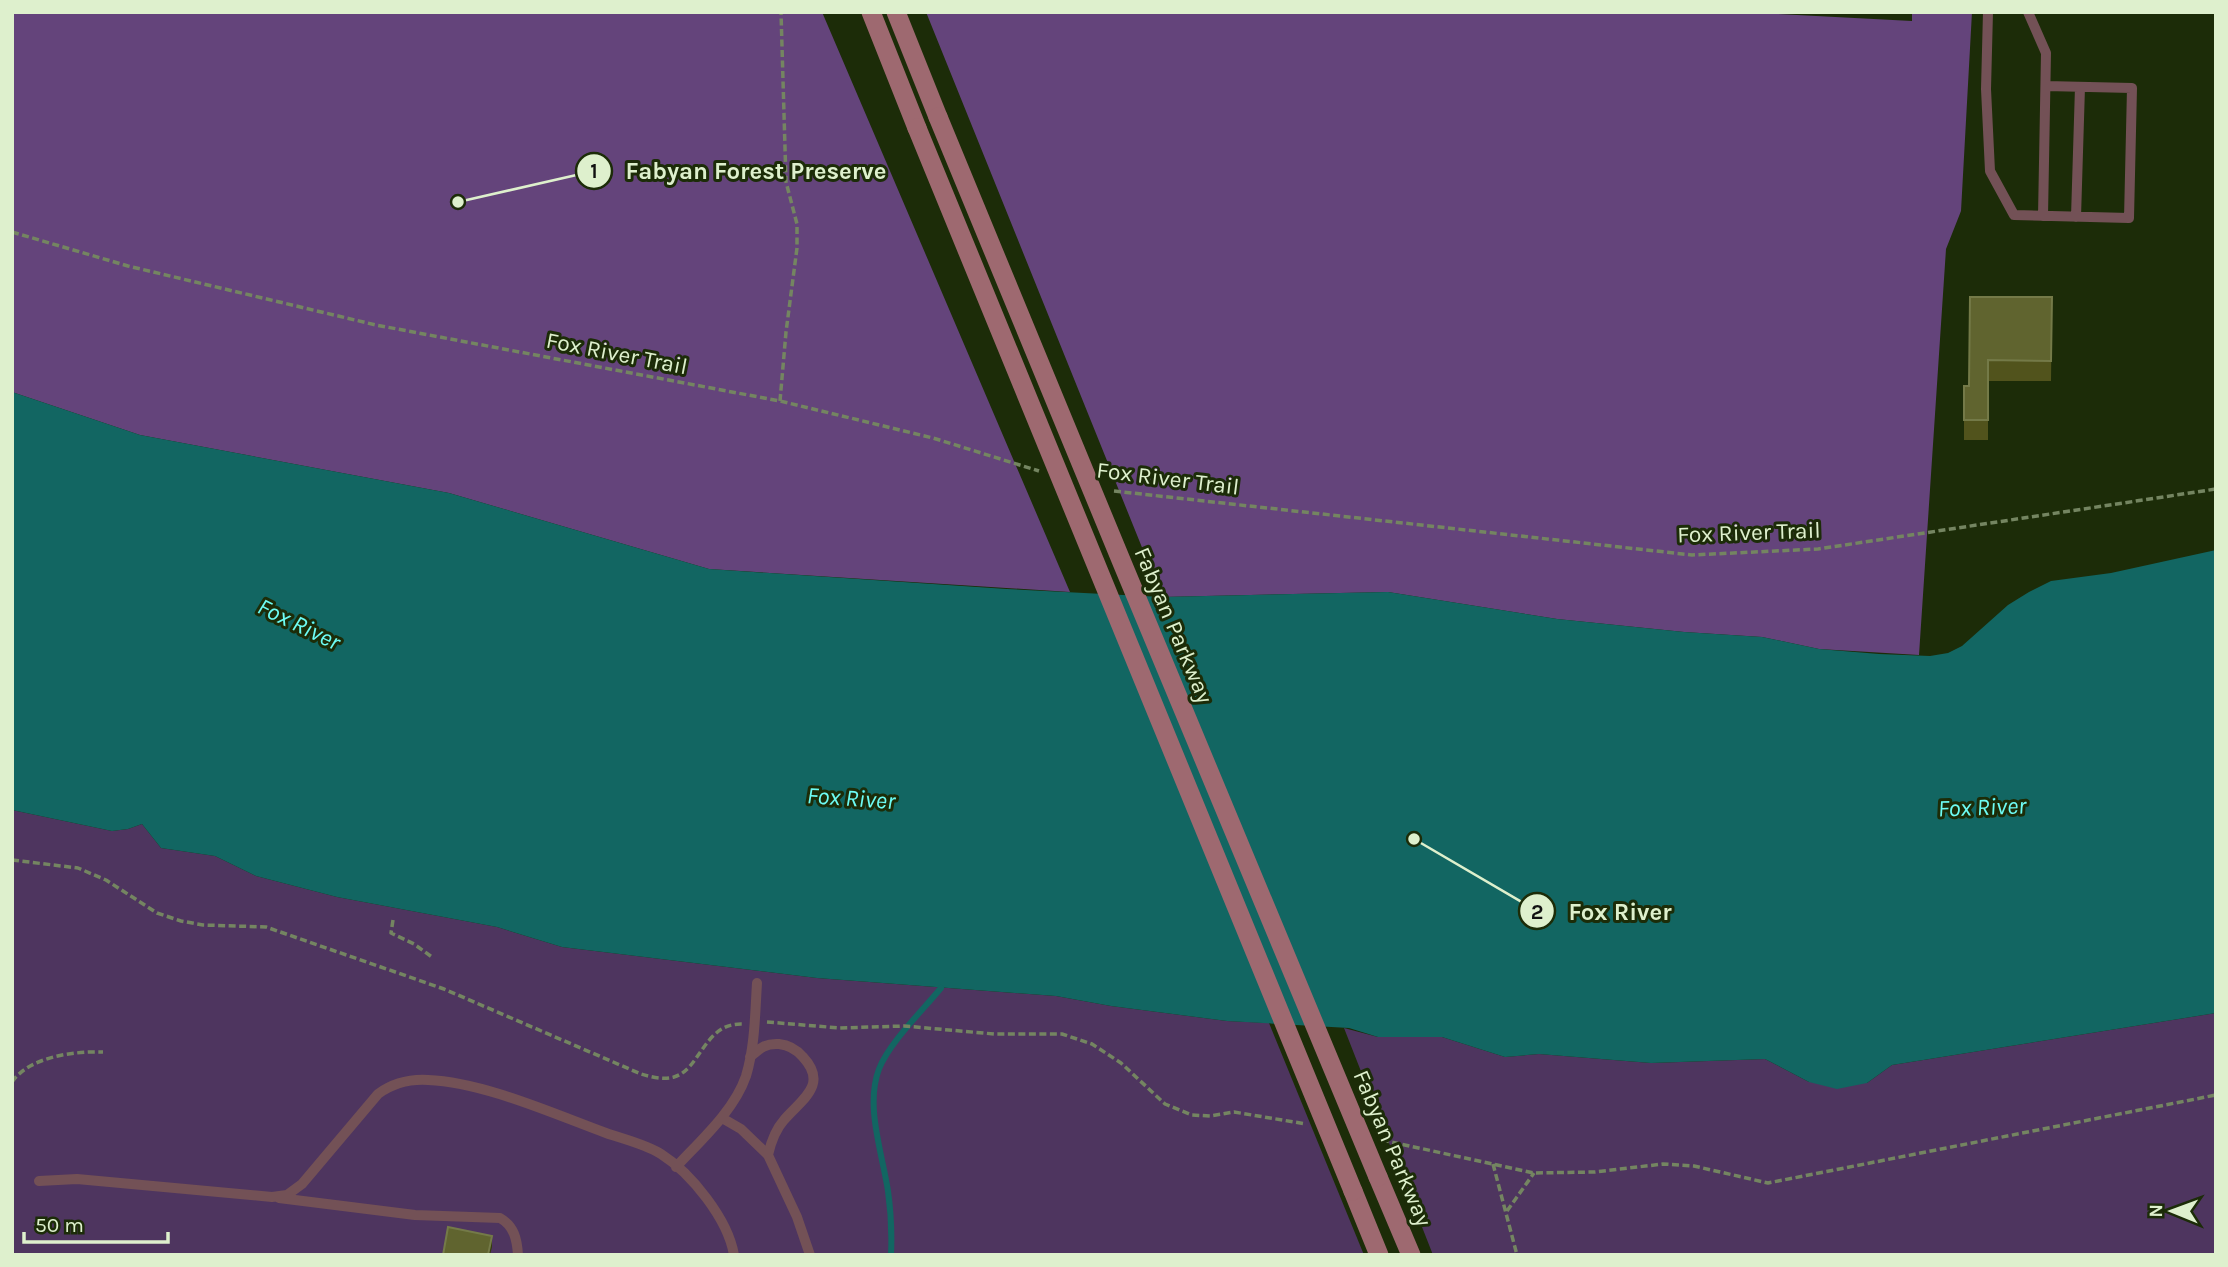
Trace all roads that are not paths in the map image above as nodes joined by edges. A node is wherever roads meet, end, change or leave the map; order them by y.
1 (871, 12) edge
2 (896, 12) edge
3 (1989, 12) edge
4 (2028, 12) edge
5 (2046, 86) junction
6 (2080, 87) junction
7 (2043, 216) junction
8 (2076, 217) junction
9 (757, 983) dead end
10 (750, 1056) junction
11 (722, 1118) junction
12 (768, 1155) junction
13 (676, 1167) junction
14 (39, 1181) dead end
15 (272, 1197) junction
16 (518, 1255) edge
17 (734, 1255) edge
18 (810, 1255) edge
19 (1379, 1255) edge
20 (1411, 1255) edge

1 - 19 main road, bridge
2 - 20 main road, Fabyan Parkway, bridge
3 - 7 lane
4 - 5 lane
5 - 6 lane
5 - 7 lane
6 - 8 lane
6 - 8 lane
7 - 8 lane
9 - 10 lane
10 - 11 lane
10 - 12 lane
11 - 12 lane
11 - 13 lane
12 - 18 lane
13 - 15 lane
13 - 17 lane
14 - 15 lane
15 - 16 lane

